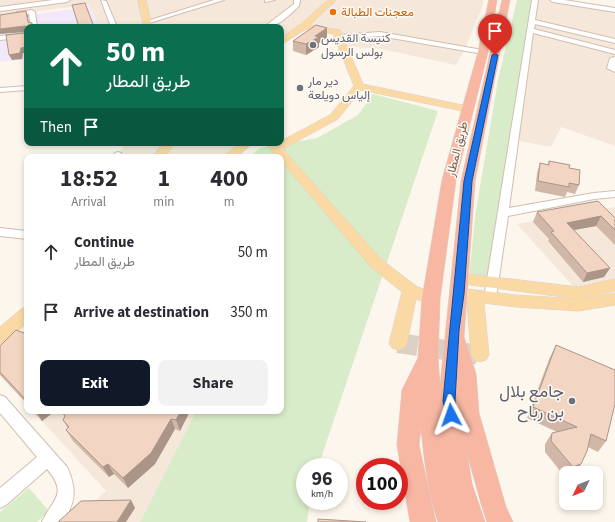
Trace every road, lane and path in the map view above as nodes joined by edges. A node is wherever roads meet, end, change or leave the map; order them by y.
1 (67, 0) edge
2 (142, 0) edge
3 (221, 0) edge
4 (297, 0) edge
5 (332, 0) edge
6 (493, 0) edge
7 (506, 0) edge
8 (535, 0) edge
9 (553, 0) edge
10 (53, 1) edge
11 (103, 1) edge
12 (71, 7) edge
13 (0, 9) edge
14 (615, 10) edge
15 (32, 12) junction
16 (0, 16) edge
17 (34, 24) edge
18 (113, 24) edge
19 (148, 24) edge
20 (273, 24) edge
21 (304, 26) junction
22 (531, 26) junction
23 (24, 34) edge
24 (339, 37) junction
25 (0, 38) edge
26 (284, 40) edge
27 (615, 41) edge
28 (483, 52) junction
29 (615, 52) edge
30 (615, 59) edge
31 (615, 70) edge
32 (359, 86) junction
33 (24, 88) edge
34 (0, 90) edge
35 (467, 109) junction
36 (284, 140) edge
37 (243, 146) edge
38 (275, 146) edge
39 (233, 154) edge
40 (282, 154) edge
41 (284, 157) edge
42 (615, 194) edge
43 (503, 213) junction
44 (0, 232) edge
45 (24, 235) edge
46 (492, 282) junction
47 (615, 285) edge
48 (410, 290) junction
49 (471, 292) junction
50 (431, 299) junction
51 (615, 299) edge
52 (24, 316) edge
53 (454, 330) junction
54 (0, 337) edge
55 (398, 343) dead end
56 (480, 355) dead end
57 (428, 358) junction
58 (0, 402) edge
59 (48, 458) junction
60 (0, 499) edge
61 (51, 522) edge
62 (423, 522) edge
63 (451, 522) edge
64 (472, 522) edge
65 (500, 522) edge

1 - 10 street
2 - 19 main road
3 - 19 street
4 - 20 street
5 - 21 main road
6 - 28 highway, طريق المطار
7 - 49 highway, طريق المطار
8 - 22 street
9 - 14 street
10 - 13 street
11 - 18 street
12 - 15 street
15 - 16 street
15 - 17 street
21 - 24 main road
21 - 26 main road
22 - 27 street
22 - 29 street
22 - 43 street
23 - 25 street
24 - 28 street
24 - 32 main road
28 - 35 highway, طريق المطار
30 - 31 street
32 - 35 main road
32 - 36 main road
33 - 34 street
35 - 50 highway, طريق المطار
37 - 39 main road
38 - 40 main road
41 - 48 main road
42 - 43 street
43 - 46 street
44 - 45 street
46 - 47 main road
46 - 49 main road
46 - 49 street
48 - 50 main road
48 - 55 main road
49 - 51 main road
49 - 53 highway, طريق المطار
49 - 56 main road
50 - 57 highway, طريق المطار
52 - 54 main road
53 - 64 highway, طريق المطار
53 - 65 highway
57 - 62 highway
57 - 63 highway, طريق المطار
58 - 59 street
59 - 60 street
59 - 61 street

